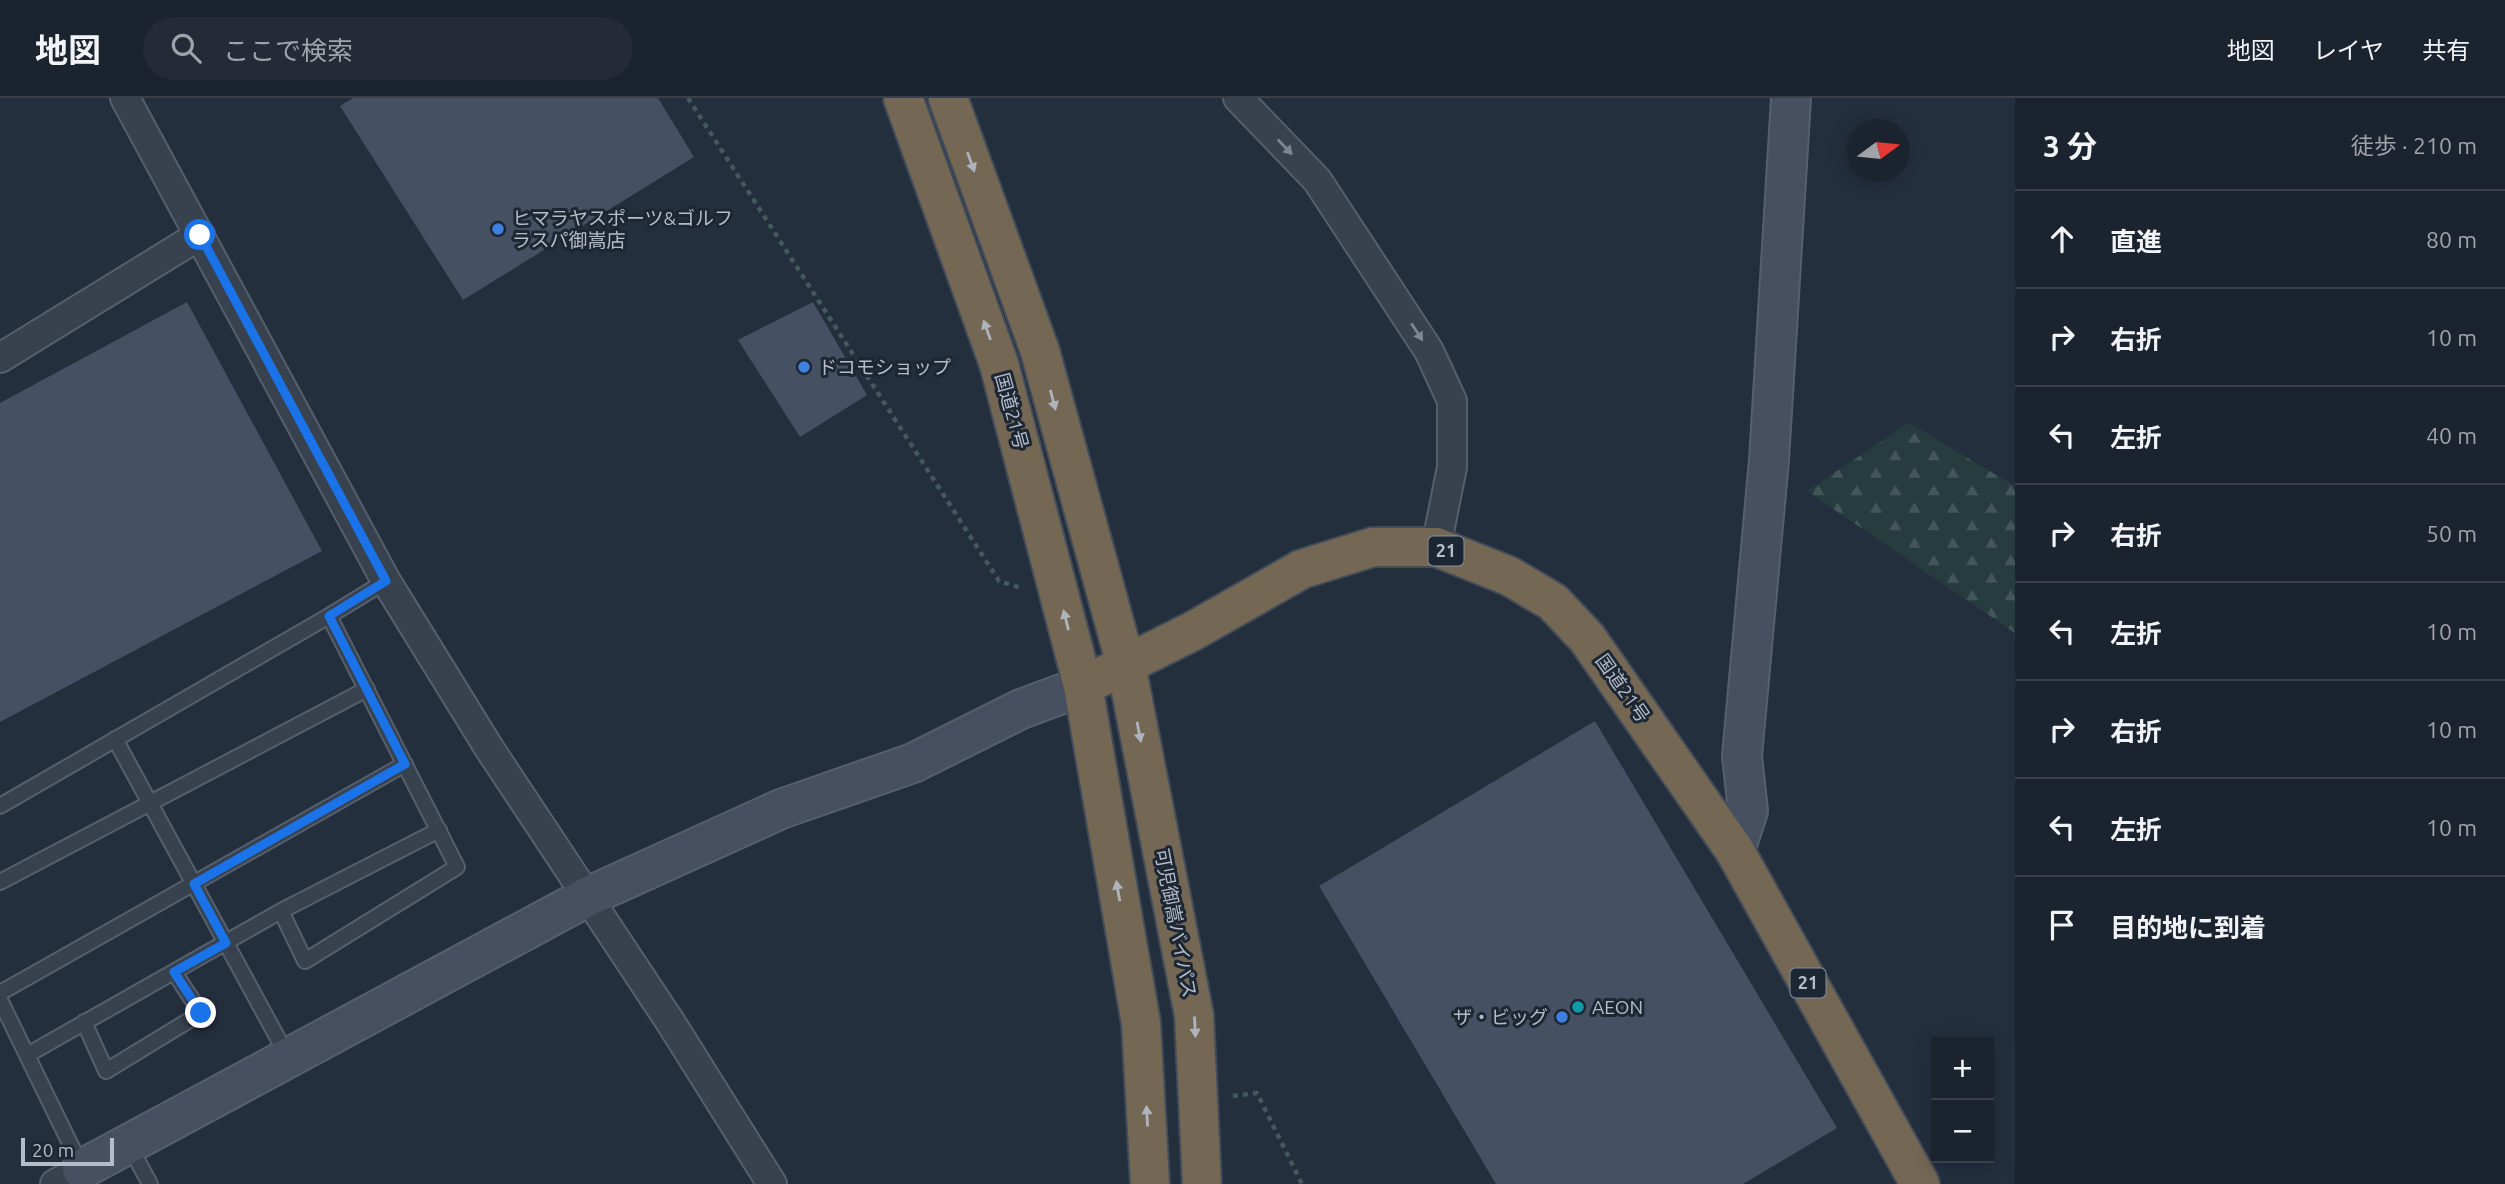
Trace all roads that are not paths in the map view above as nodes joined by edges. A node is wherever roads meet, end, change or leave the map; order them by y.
1 (125, 98) edge
2 (903, 98) edge
3 (948, 98) edge
4 (1238, 98) edge
5 (1791, 98) edge
6 (200, 235) junction
7 (0, 358) edge
8 (1436, 547) junction
9 (386, 581) junction
10 (329, 616) junction
11 (1126, 665) junction
12 (1083, 686) junction
13 (367, 689) junction
14 (115, 739) junction
15 (405, 764) junction
16 (150, 803) junction
17 (0, 806) edge
18 (439, 830) junction
19 (1735, 851) junction
20 (0, 882) edge
21 (194, 884) junction
22 (587, 897) junction
23 (281, 911) junction
24 (226, 943) junction
25 (174, 972) junction
26 (0, 993) edge
27 (0, 1000) edge
28 (84, 1022) junction
29 (29, 1054) junction
30 (288, 1057) junction
31 (129, 1144) junction
32 (69, 1177) edge
33 (150, 1184) edge
34 (772, 1184) edge
35 (1150, 1184) edge
36 (1202, 1184) edge
37 (1920, 1184) edge

1 - 6 street
12 -> 2 highway, 国道21号
3 -> 11 highway
4 -> 8 street
5 - 19 street
6 - 7 street
6 - 9 street
8 - 11 highway, 国道21号 / 21
8 - 19 highway, 国道21号 / 21
9 - 10 lane
9 - 22 street
10 - 13 lane
10 - 14 lane
11 - 12 highway, 国道21号 / 21
11 -> 36 highway, 可児御嵩バイパス
12 - 22 street
35 -> 12 highway
13 - 15 lane
13 - 16 lane
14 - 16 lane
14 - 17 lane
15 - 18 lane
15 - 21 lane
16 - 20 lane
16 - 21 lane
18 - 23 lane
18 - 23 lane
19 - 37 highway, 国道21号 / 21
21 - 24 lane
21 - 26 lane
22 - 30 street
22 - 34 street
23 - 24 lane
24 - 25 lane
24 - 30 lane
25 - 28 lane
25 - 28 lane
27 - 29 lane
28 - 29 lane
29 - 32 lane
30 - 31 street
31 - 32 street
31 - 33 lane

